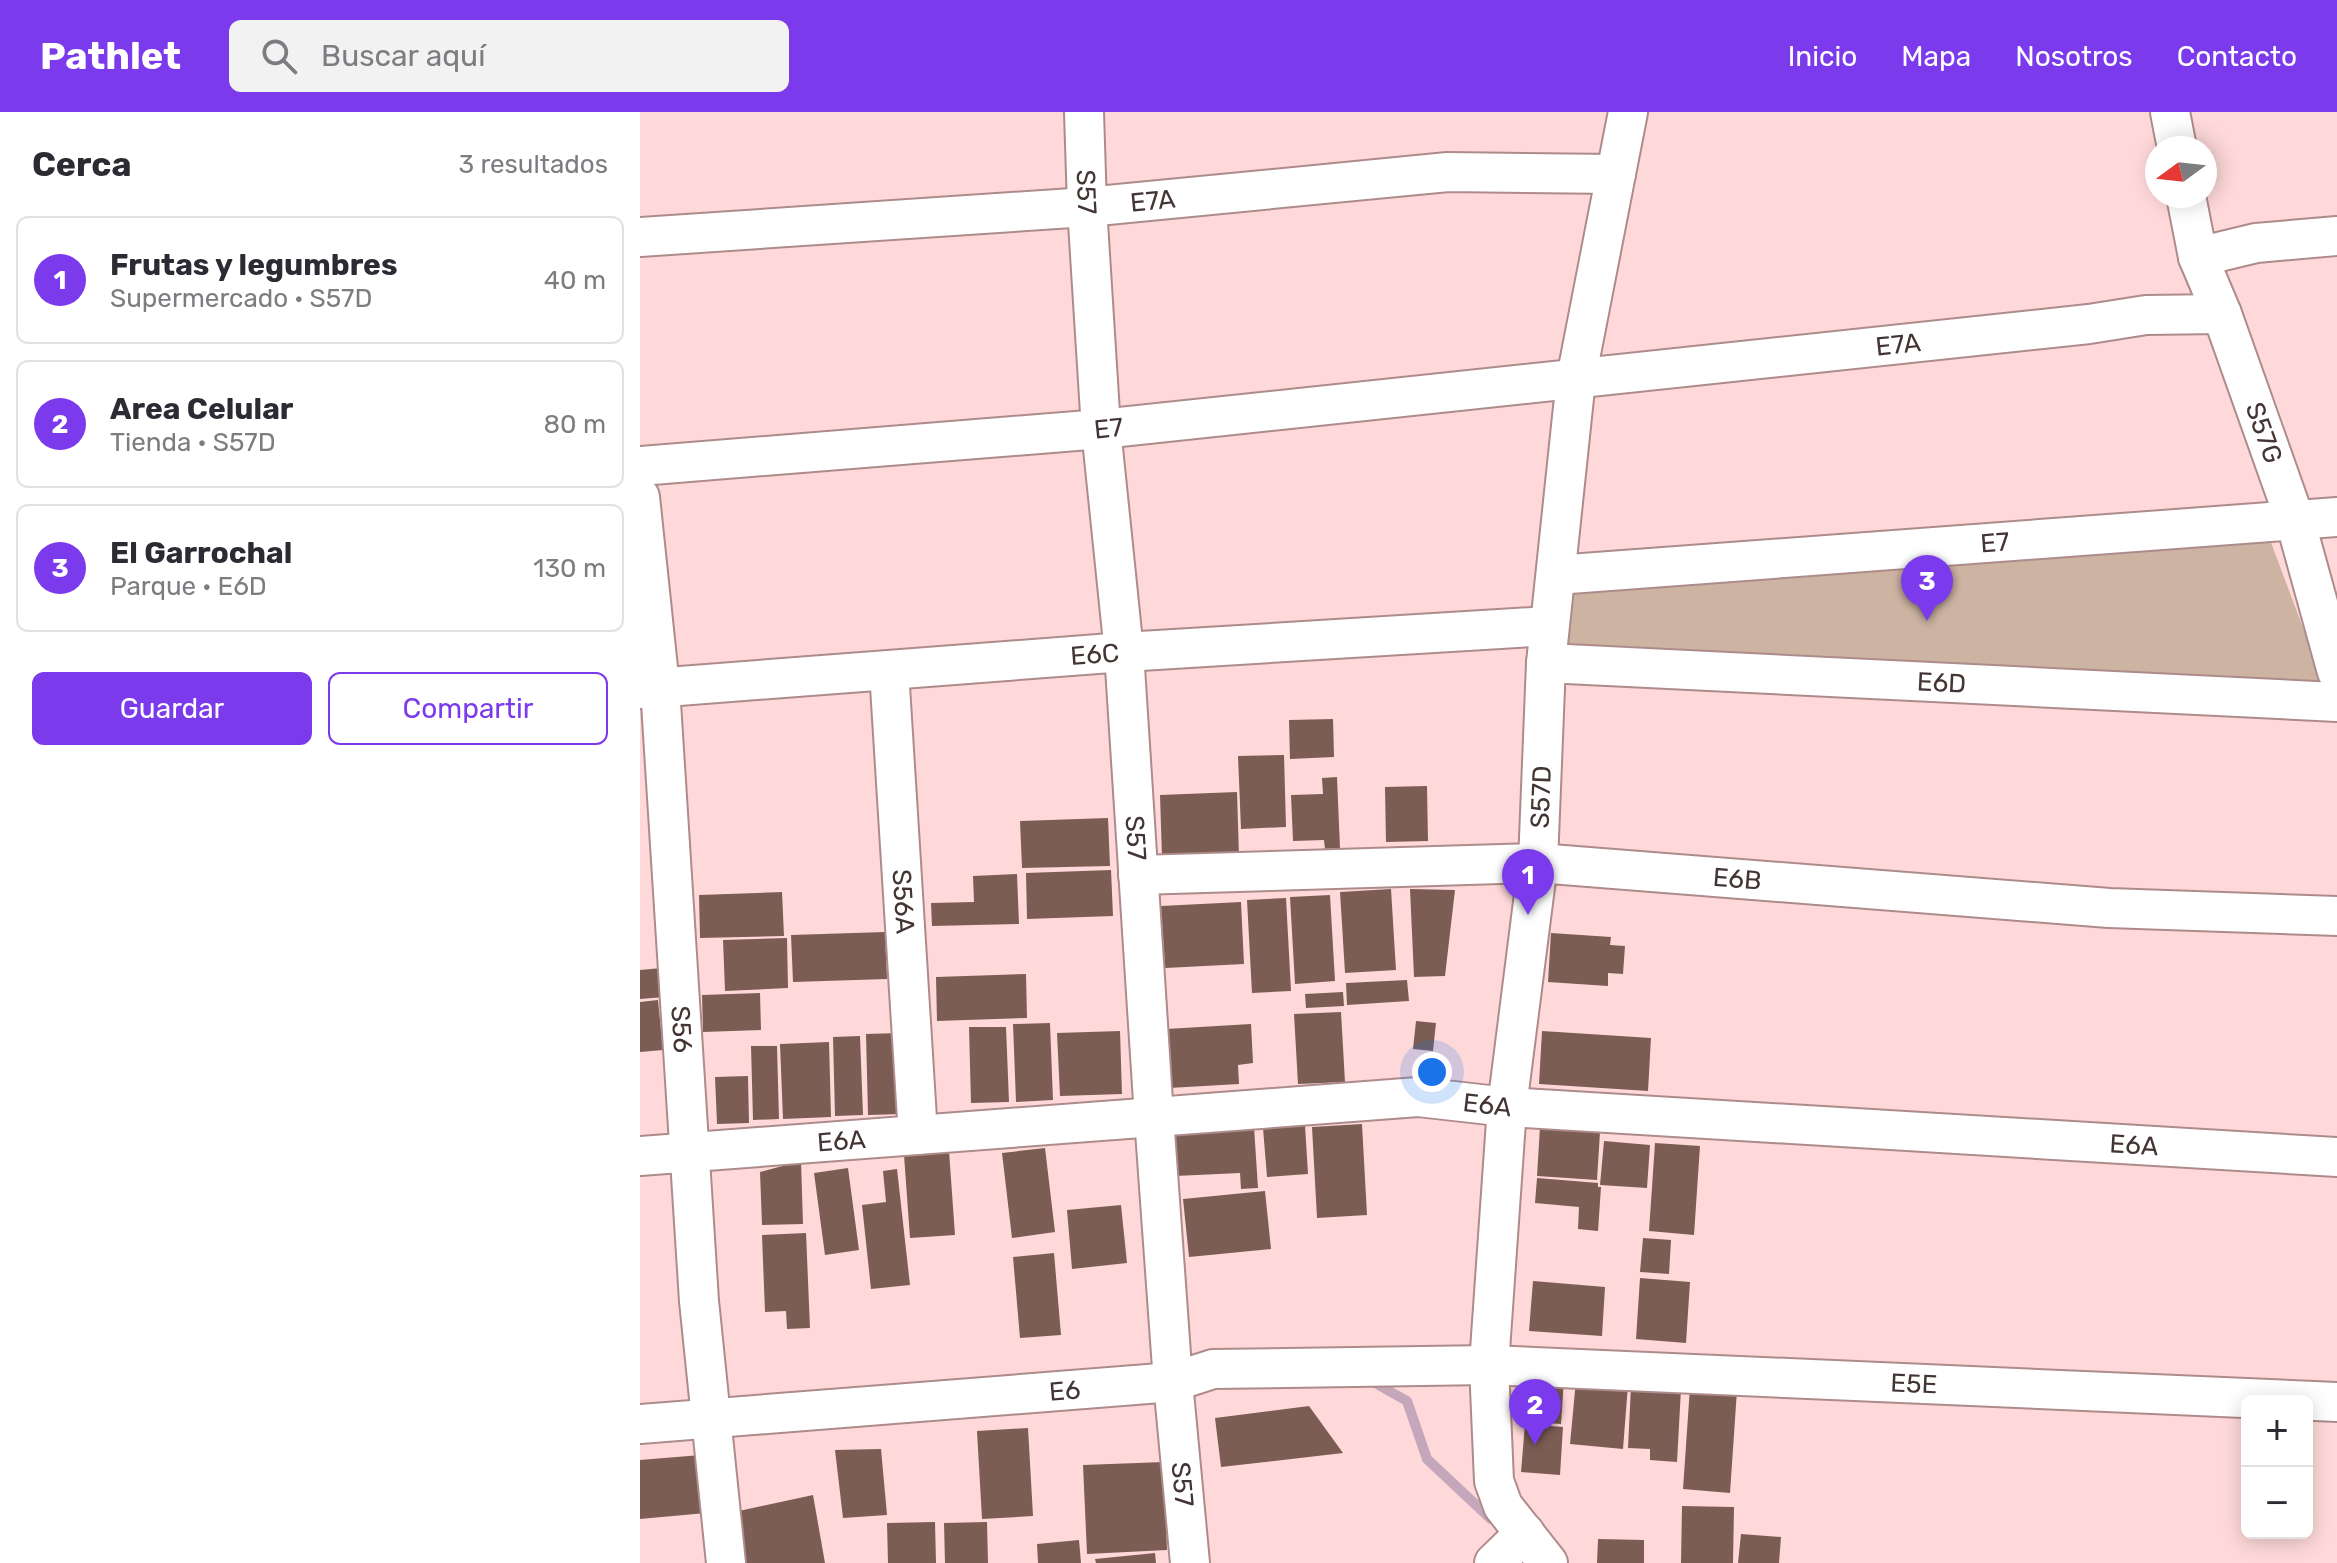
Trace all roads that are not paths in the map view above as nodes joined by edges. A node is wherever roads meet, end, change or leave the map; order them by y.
1 (1084, 112) edge
2 (1628, 112) edge
3 (2170, 112) edge
4 (2175, 136) edge
5 (1616, 174) junction
6 (1087, 207) junction
7 (2188, 208) edge
8 (2337, 236) edge
9 (640, 237) edge
10 (2198, 257) junction
11 (2222, 314) junction
12 (1576, 379) junction
13 (1101, 429) junction
14 (640, 466) edge
15 (640, 497) edge
16 (2337, 517) edge
17 (2295, 520) junction
18 (1556, 575) junction
19 (1549, 626) junction
20 (1124, 652) junction
21 (1546, 663) junction
22 (889, 670) junction
23 (2337, 672) edge
24 (650, 688) edge
25 (2337, 702) edge
26 (1538, 863) junction
27 (1138, 875) junction
28 (2337, 916) edge
29 (1507, 1107) junction
30 (1154, 1117) junction
31 (918, 1135) junction
32 (691, 1152) junction
33 (640, 1156) edge
34 (2337, 1157) edge
35 (1489, 1365) junction
36 (1173, 1382) junction
37 (2337, 1402) edge
38 (712, 1420) junction
39 (640, 1424) edge
40 (1525, 1533) junction
41 (726, 1563) edge
42 (1190, 1563) edge
43 (1494, 1563) edge
44 (1548, 1563) edge

1 - 6 street, S57
2 - 5 street, S57D
3 - 4 street
5 - 6 street, E7A
5 - 12 street, S57D
6 - 9 street, E7A
6 - 13 street, S57
7 - 10 street, S57G
8 - 10 street
10 - 11 street, S57G
11 - 12 street, E7A
11 - 17 street, S57G
12 - 13 street, E7
12 - 18 street, S57D
13 - 14 street, E7
13 - 20 street, S57
15 - 24 street, S56
16 - 17 street, E7
17 - 18 street, E7
17 - 23 street, S57G
18 - 19 street, S57D
19 - 20 street, E6C
19 - 21 street, S57D
20 - 22 street, E6C
20 - 27 street, S57
21 - 25 street, E6D
21 - 26 street, S57D
22 - 24 street, E6C
22 - 31 street, S56A
24 - 32 street, S56
26 - 27 street, E6B
26 - 28 street, E6B
26 - 29 street, S57D
27 - 30 street, S57
29 - 30 street, E6A
29 - 34 street, E6A
29 - 35 street, S57D
30 - 31 street, E6A
30 - 36 street, S57
31 - 32 street, E6A
32 - 33 street, E6A
32 - 38 street, S56
35 - 36 street, E6
35 - 37 street, E5E
35 - 40 street, S57D
36 - 38 street, E6
36 - 42 street, S57
38 - 39 street, E6
38 - 41 street, S56
40 - 43 street
40 - 44 street, S57D

